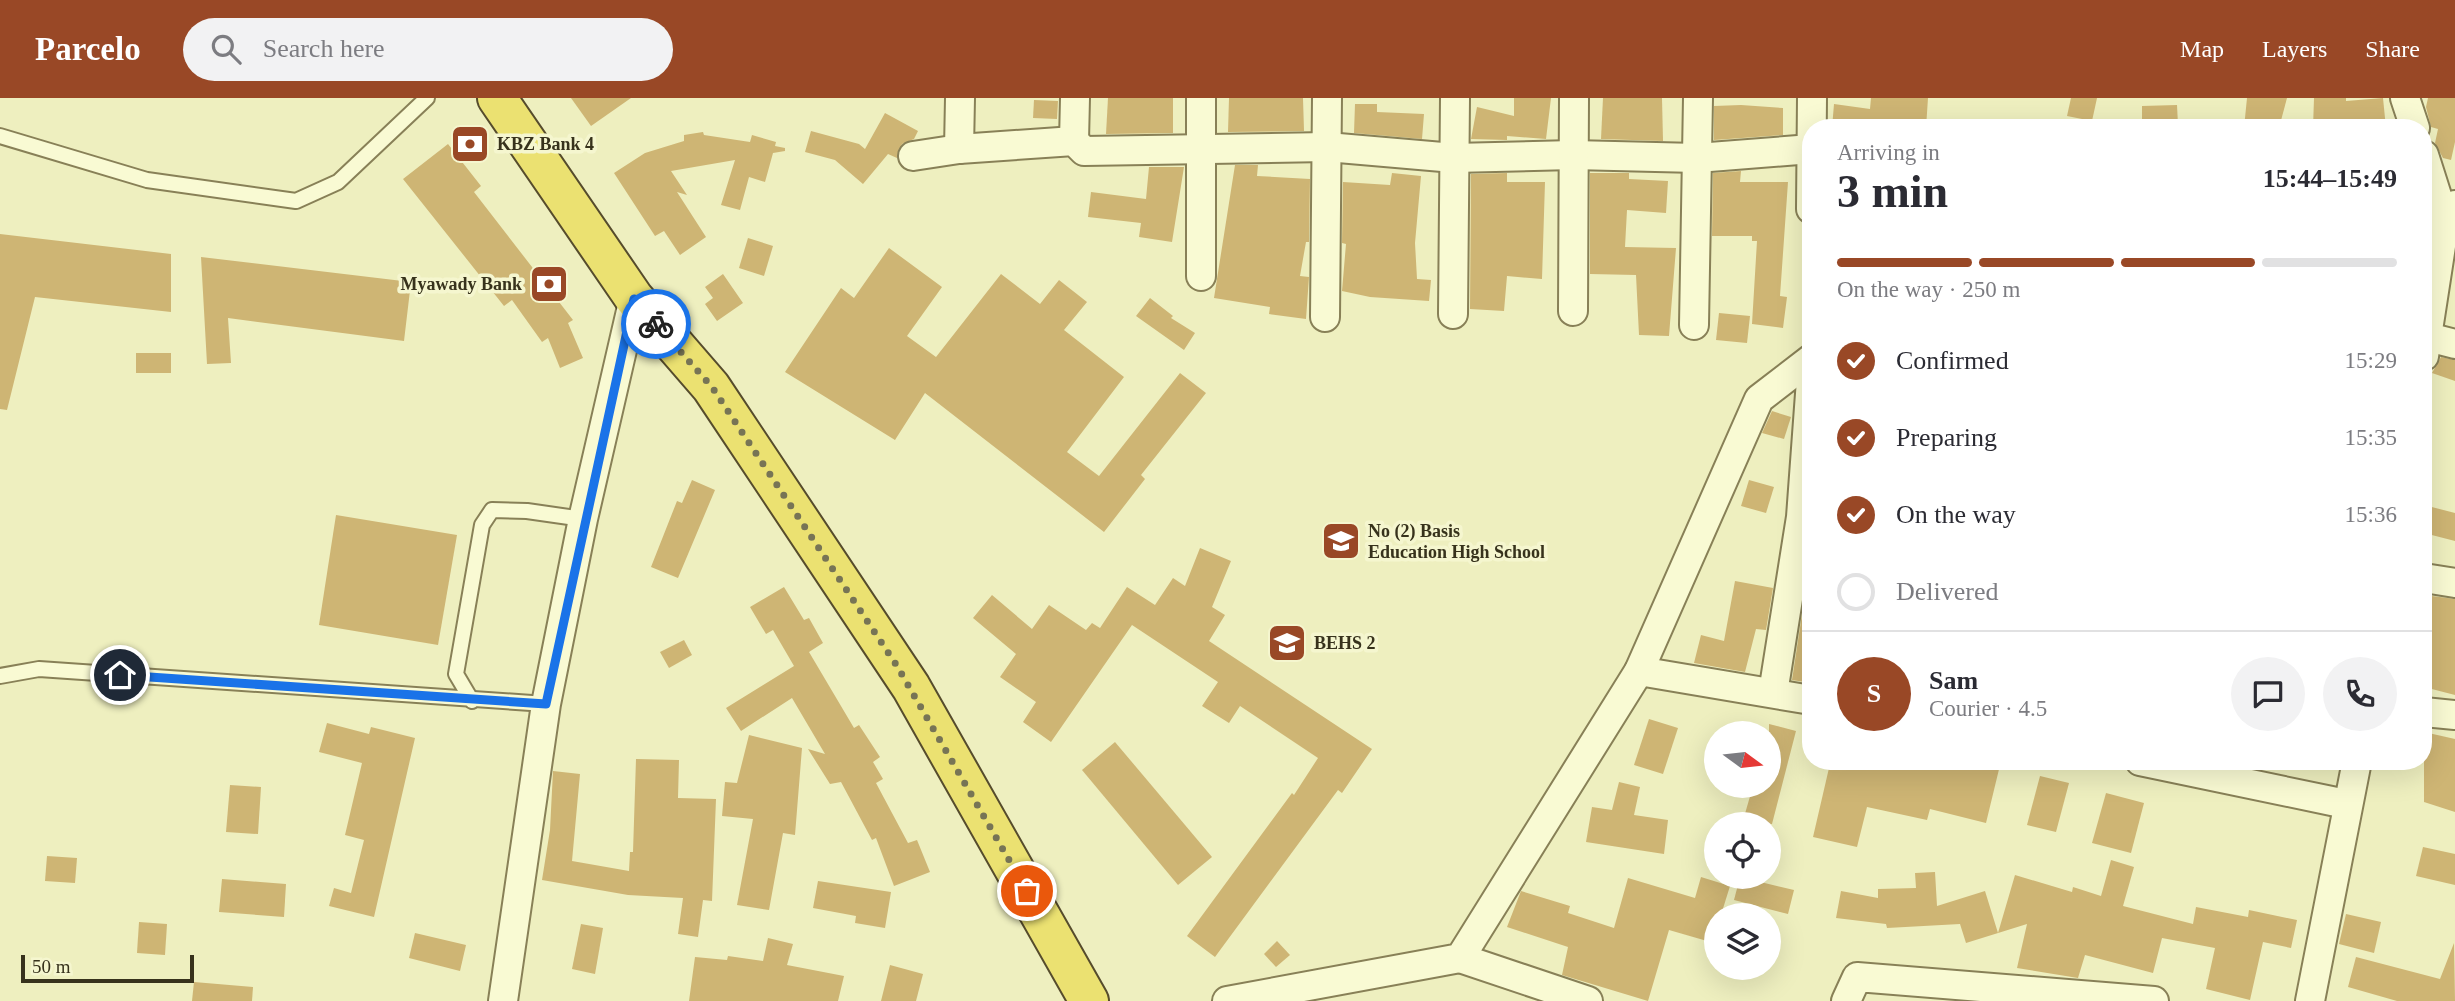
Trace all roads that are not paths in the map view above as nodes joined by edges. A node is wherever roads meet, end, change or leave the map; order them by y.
1 (427, 98) edge
2 (497, 98) edge
3 (960, 98) edge
4 (1076, 98) edge
5 (1201, 98) edge
6 (1327, 98) edge
7 (1455, 98) edge
8 (1574, 98) edge
9 (1698, 98) edge
10 (1812, 98) edge
11 (2405, 98) edge
12 (1812, 119) edge
13 (2412, 119) edge
14 (0, 136) edge
15 (1074, 141) junction
16 (1327, 147) junction
17 (959, 149) junction
18 (1202, 150) junction
19 (1802, 150) edge
20 (1573, 155) junction
21 (913, 156) dead end
22 (1454, 158) junction
23 (1697, 158) junction
24 (2432, 180) edge
25 (2455, 205) edge
26 (2444, 233) junction
27 (1201, 276) dead end
28 (634, 299) junction
29 (2432, 302) edge
30 (1573, 311) dead end
31 (1452, 314) dead end
32 (1325, 317) dead end
33 (1693, 326) dead end
34 (2432, 343) edge
35 (2455, 344) edge
36 (1802, 366) edge
37 (583, 520) junction
38 (1802, 554) edge
39 (2432, 579) edge
40 (2455, 583) edge
41 (1639, 671) junction
42 (0, 676) edge
43 (1773, 693) junction
44 (1802, 698) edge
45 (472, 701) junction
46 (546, 704) junction
47 (2432, 713) edge
48 (2455, 715) edge
49 (2183, 770) edge
50 (2355, 770) edge
51 (2346, 804) junction
52 (1460, 958) junction
53 (503, 1001) edge
54 (1089, 1001) edge
55 (1227, 1001) edge
56 (1588, 1001) edge
57 (1846, 1001) edge
58 (2154, 1001) edge
59 (2310, 1001) edge

1 - 14 lane
2 - 28 highway
3 - 17 street
4 - 15 street
5 - 18 street
6 - 16 street
7 - 22 street
8 - 20 street
9 - 23 street
10 - 12 street
11 - 13 street
15 - 17 street
15 - 18 street
16 - 18 street
16 - 22 street
16 - 32 street
17 - 21 street
18 - 27 street
19 - 23 street
20 - 22 street
20 - 23 street
20 - 30 street
22 - 31 street
23 - 33 street
24 - 26 street
25 - 26 street
26 - 29 street
28 - 37 street
28 - 54 highway
34 - 35 street
36 - 41 street
37 - 45 lane
37 - 46 street
38 - 43 street
39 - 40 street
41 - 43 street
41 - 52 street
42 - 45 lane
43 - 44 street
45 - 46 lane
46 - 53 street
47 - 48 street
49 - 51 street
50 - 51 street
51 - 59 street
52 - 55 street
52 - 56 street
57 - 58 street

